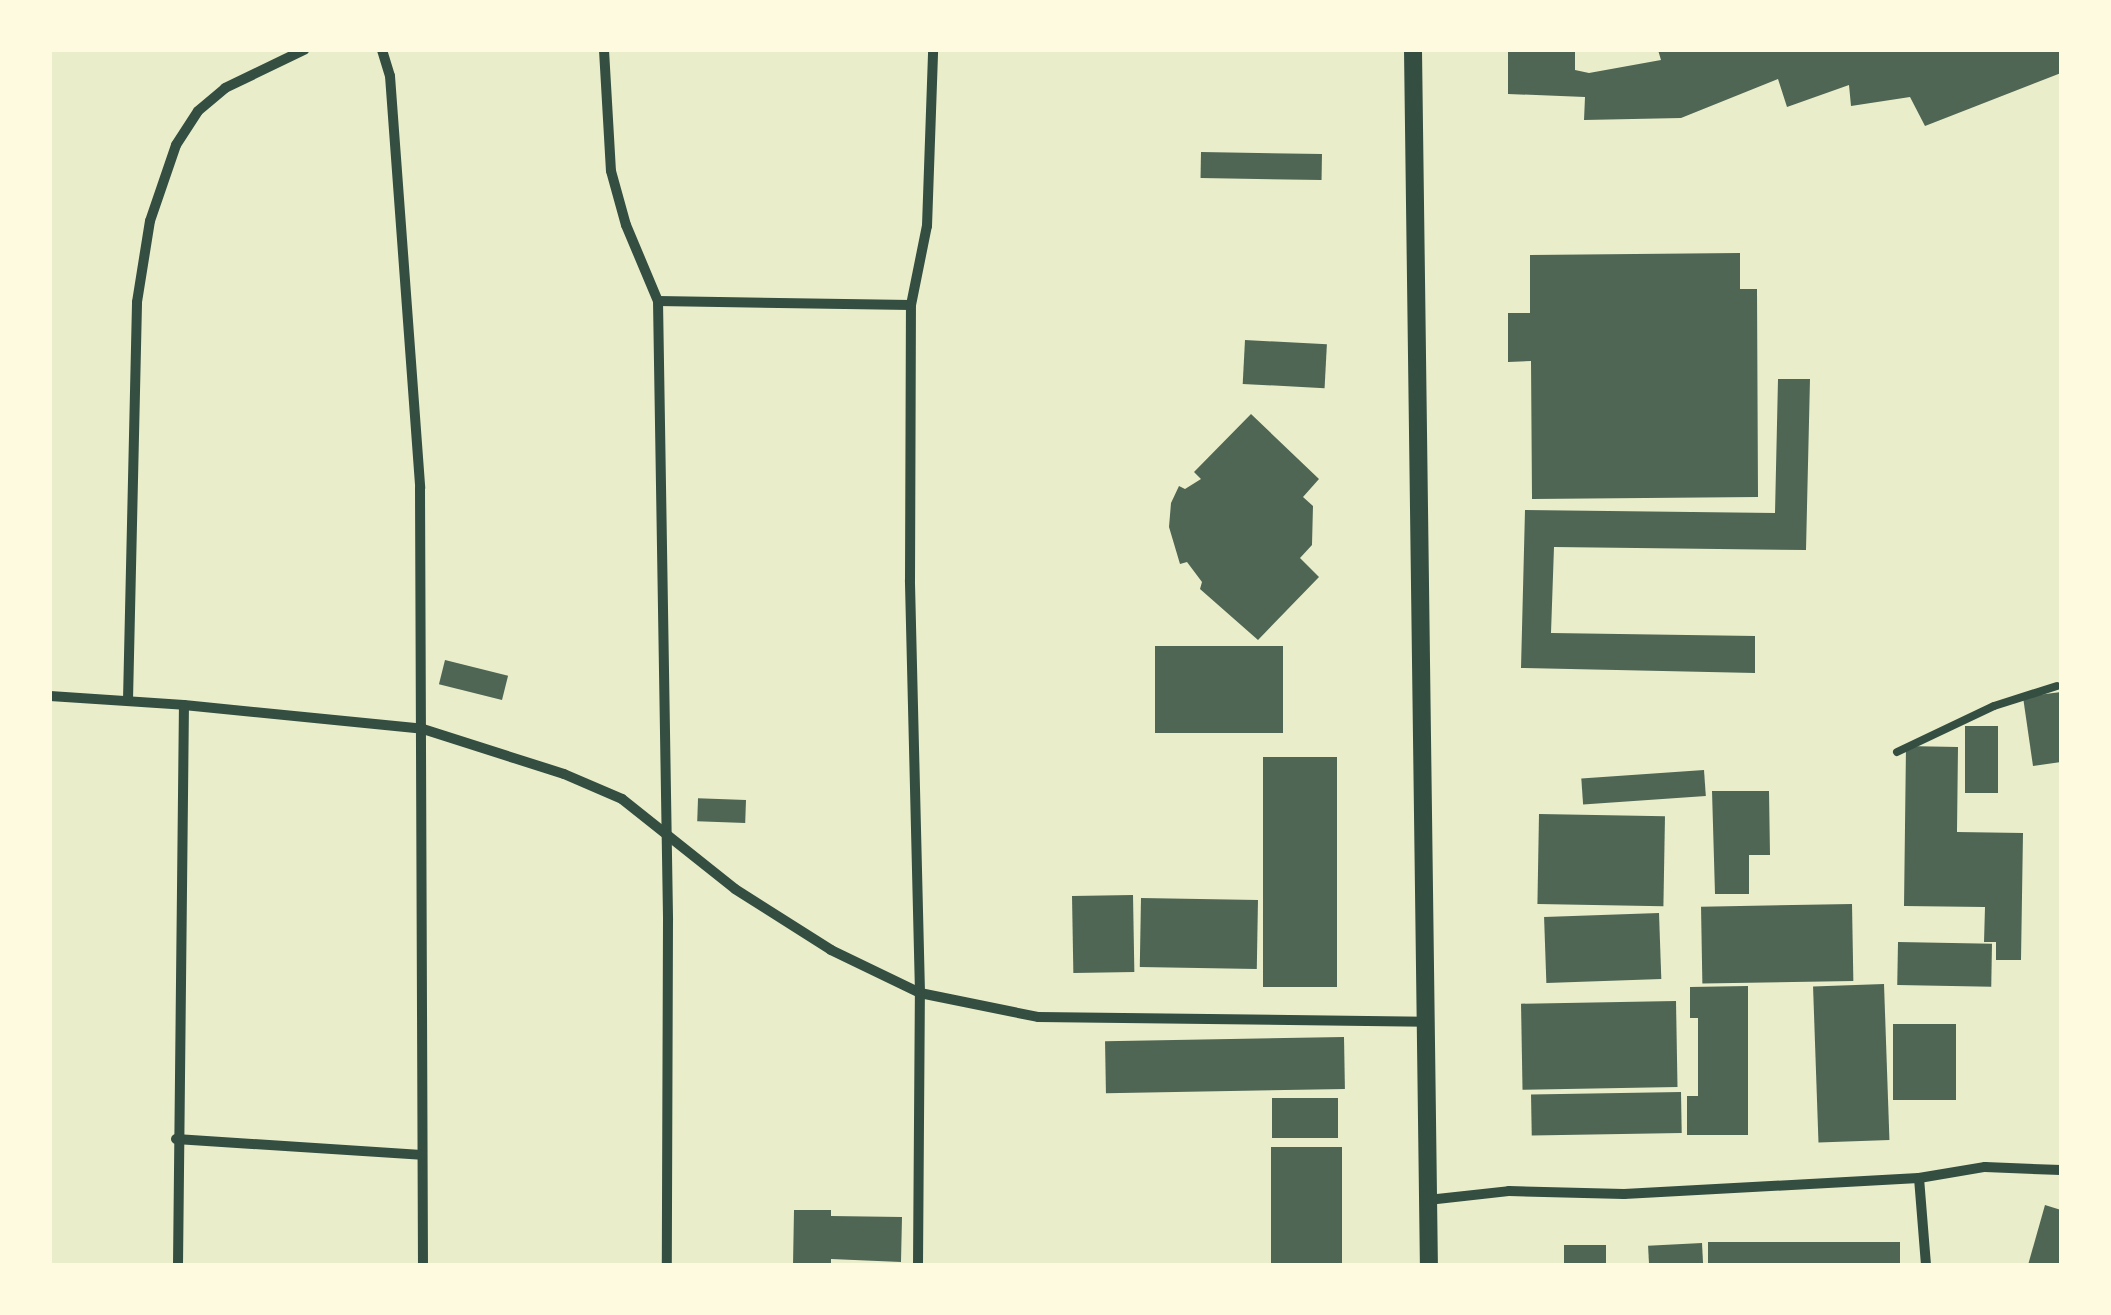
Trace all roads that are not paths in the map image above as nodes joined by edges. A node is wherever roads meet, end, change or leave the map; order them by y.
1 (304, 50) edge
2 (382, 50) edge
3 (604, 50) edge
4 (933, 50) edge
5 (1412, 50) edge
6 (658, 301) junction
7 (910, 305) junction
8 (2057, 686) dead end
9 (50, 696) edge
10 (128, 700) junction
11 (184, 704) junction
12 (424, 729) junction
13 (1897, 752) dead end
14 (664, 830) junction
15 (920, 993) junction
16 (1425, 1022) junction
17 (176, 1139) junction
18 (421, 1154) junction
19 (2061, 1170) edge
20 (1920, 1178) junction
21 (1428, 1200) junction
22 (178, 1265) edge
23 (423, 1265) edge
24 (667, 1265) edge
25 (918, 1265) edge
26 (1429, 1265) edge
27 (1926, 1265) edge

1 - 10 street
2 - 12 street
3 - 6 street
4 - 7 street
5 - 16 street
6 - 7 street
6 - 14 street
7 - 15 street
8 - 13 lane
9 - 10 street
10 - 11 street
11 - 12 street
11 - 17 street
12 - 14 street
12 - 18 street
14 - 15 street
14 - 24 street
15 - 16 street
15 - 25 street
16 - 21 street
17 - 18 street
17 - 22 street
18 - 23 street
19 - 20 street
20 - 21 street
20 - 27 street
21 - 26 street

